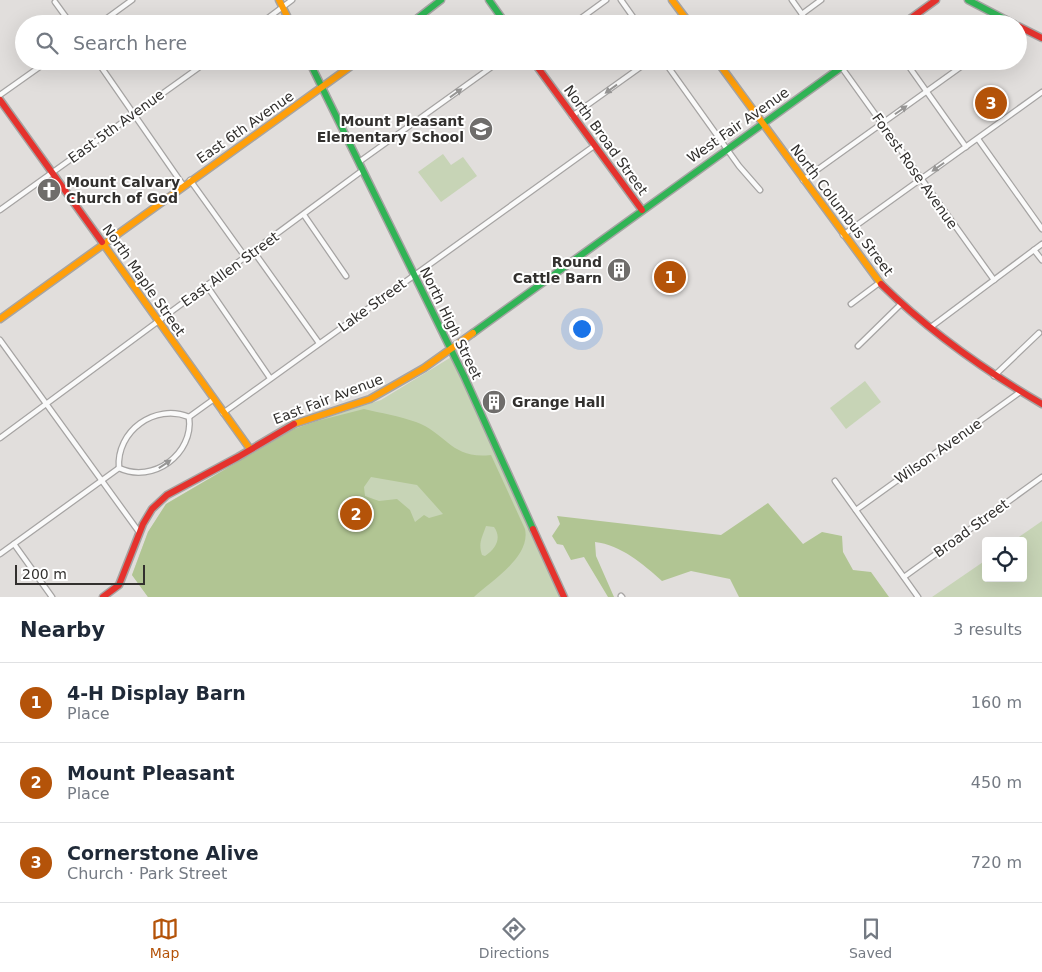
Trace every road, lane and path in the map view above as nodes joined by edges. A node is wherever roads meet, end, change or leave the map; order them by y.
1 (132, 0) edge
2 (279, 0) edge
3 (292, 0) edge
4 (441, 0) edge
5 (489, 0) edge
6 (606, 0) edge
7 (620, 0) edge
8 (672, 0) edge
9 (792, 0) edge
10 (821, 0) edge
11 (936, 0) edge
12 (968, 0) edge
13 (55, 2) dead end
14 (283, 7) junction
15 (802, 14) joint
16 (64, 15) edge
17 (111, 15) edge
18 (272, 15) edge
19 (287, 15) edge
20 (422, 15) edge
21 (500, 15) edge
22 (585, 15) edge
23 (631, 15) edge
24 (683, 15) edge
25 (915, 15) edge
26 (997, 15) edge
27 (1027, 30) edge
28 (1042, 38) edge
29 (35, 70) edge
30 (103, 70) edge
31 (195, 70) edge
32 (314, 70) edge
33 (346, 70) edge
34 (487, 70) edge
35 (539, 70) edge
36 (636, 70) edge
37 (670, 70) edge
38 (723, 70) edge
39 (838, 70) edge
40 (842, 70) edge
41 (911, 70) edge
42 (957, 70) edge
43 (322, 87) junction
44 (927, 92) junction
45 (1042, 92) edge
46 (0, 95) edge
47 (0, 100) edge
48 (134, 114) junction
49 (572, 116) junction
50 (762, 124) junction
51 (881, 124) junction
52 (978, 139) junction
53 (594, 146) junction
54 (966, 147) junction
55 (726, 149) junction
56 (359, 162) junction
57 (363, 170) junction
58 (51, 173) junction
59 (921, 179) junction
60 (190, 180) junction
61 (803, 180) junction
62 (183, 185) junction
63 (760, 190) dead end
64 (0, 210) edge
65 (642, 210) junction
66 (304, 215) junction
67 (1042, 229) edge
68 (843, 235) junction
69 (103, 244) junction
70 (1042, 244) edge
71 (1034, 250) junction
72 (254, 252) junction
73 (246, 258) junction
74 (1042, 260) edge
75 (414, 275) junction
76 (346, 276) dead end
77 (994, 280) junction
78 (879, 283) junction
79 (207, 286) junction
80 (850, 304) dead end
81 (901, 304) junction
82 (0, 319) edge
83 (158, 322) junction
84 (931, 327) junction
85 (1038, 333) dead end
86 (0, 340) edge
87 (319, 343) junction
88 (858, 346) dead end
89 (451, 350) junction
90 (994, 376) junction
91 (270, 378) junction
92 (1020, 392) junction
93 (214, 399) junction
94 (46, 404) junction
95 (1042, 404) edge
96 (223, 413) junction
97 (189, 416) junction
98 (0, 438) edge
99 (250, 449) junction
100 (119, 468) junction
101 (1040, 478) edge
102 (102, 482) junction
103 (835, 482) dead end
104 (856, 510) junction
105 (139, 532) junction
106 (14, 544) junction
107 (0, 554) edge
108 (904, 577) junction
109 (52, 597) edge
110 (103, 597) edge
111 (564, 597) edge
112 (918, 597) edge

1 - 17 street
2 - 14 main road
3 - 14 street
4 - 20 main road
5 - 21 main road
6 - 22 street
7 - 23 street
8 - 24 main road
9 - 15 street
10 - 15 street
11 - 25 main road
12 - 26 main road
13 - 16 street
14 - 18 street
14 - 19 main road
27 - 28 main road
29 - 46 street
30 - 48 street
31 - 48 street, East 5th Avenue
32 - 43 main road, North High Street
33 - 43 main road, East 6th Avenue
56 -> 34 street
35 - 49 main road, North Broad Street
36 -> 49 street
37 - 55 street
38 - 50 main road, North Columbus Street
39 - 50 main road, West Fair Avenue
40 - 51 street, Forest Rose Avenue
41 - 44 street
42 - 44 street
43 - 56 main road, North High Street
43 - 60 main road, East 6th Avenue
51 -> 44 street
44 - 54 street
45 - 52 street
47 - 58 main road, North Maple Street
48 - 58 street, East 5th Avenue
48 - 62 street
49 - 53 main road, North Broad Street
50 - 55 main road, West Fair Avenue
50 - 61 main road, North Columbus Street
51 - 59 street, Forest Rose Avenue
51 - 61 street
52 - 54 street
52 - 67 street
53 - 65 main road, North Broad Street
53 - 75 street, Lake Street
54 -> 59 street
55 - 63 street
55 - 65 main road, West Fair Avenue
56 - 57 main road, North High Street
57 - 66 street, East Allen Street
57 - 75 main road, North High Street
58 - 64 street, East 5th Avenue
58 - 69 main road, North Maple Street
59 - 68 street
59 - 77 street, Forest Rose Avenue
60 - 62 main road, East 6th Avenue
60 - 73 street
61 - 68 main road, North Columbus Street
62 - 69 main road, East 6th Avenue
65 - 89 main road, East Fair Avenue
66 - 72 street, East Allen Street
66 - 76 street
68 - 78 main road, North Columbus Street
69 - 82 main road, East 6th Avenue
69 - 83 main road, North Maple Street
70 - 71 street
71 - 74 street
71 - 77 street
72 - 73 street, East Allen Street
72 - 87 street
73 - 79 street, East Allen Street
75 - 87 street, Lake Street
75 - 89 main road, North High Street
77 - 84 street
78 - 80 street
78 - 81 main road, North Columbus Street
79 - 83 street, East Allen Street
79 - 91 street
81 - 84 main road, North Columbus Street
81 - 88 street
83 - 93 main road, North Maple Street
83 - 94 street, East Allen Street
84 - 90 main road, North Columbus Street
85 - 90 street
86 - 94 street
87 - 91 street, Lake Street
89 - 99 main road, East Fair Avenue
89 - 111 main road, North High Street
90 - 92 main road, North Columbus Street
91 - 96 street, Lake Street
92 - 95 main road, North Columbus Street
92 - 104 street, Wilson Avenue
93 - 96 main road, North Maple Street
93 - 97 street
94 - 98 street, East Allen Street
94 - 102 street
96 - 99 main road, North Maple Street
97 - 100 street
100 -> 97 street
99 - 105 main road, East Fair Avenue
100 - 102 street
101 - 108 street, Broad Street
102 - 105 street
102 - 106 street
103 - 104 street
104 - 108 street
105 - 110 main road, East Fair Avenue
106 - 107 street
106 - 109 street
108 - 112 street

